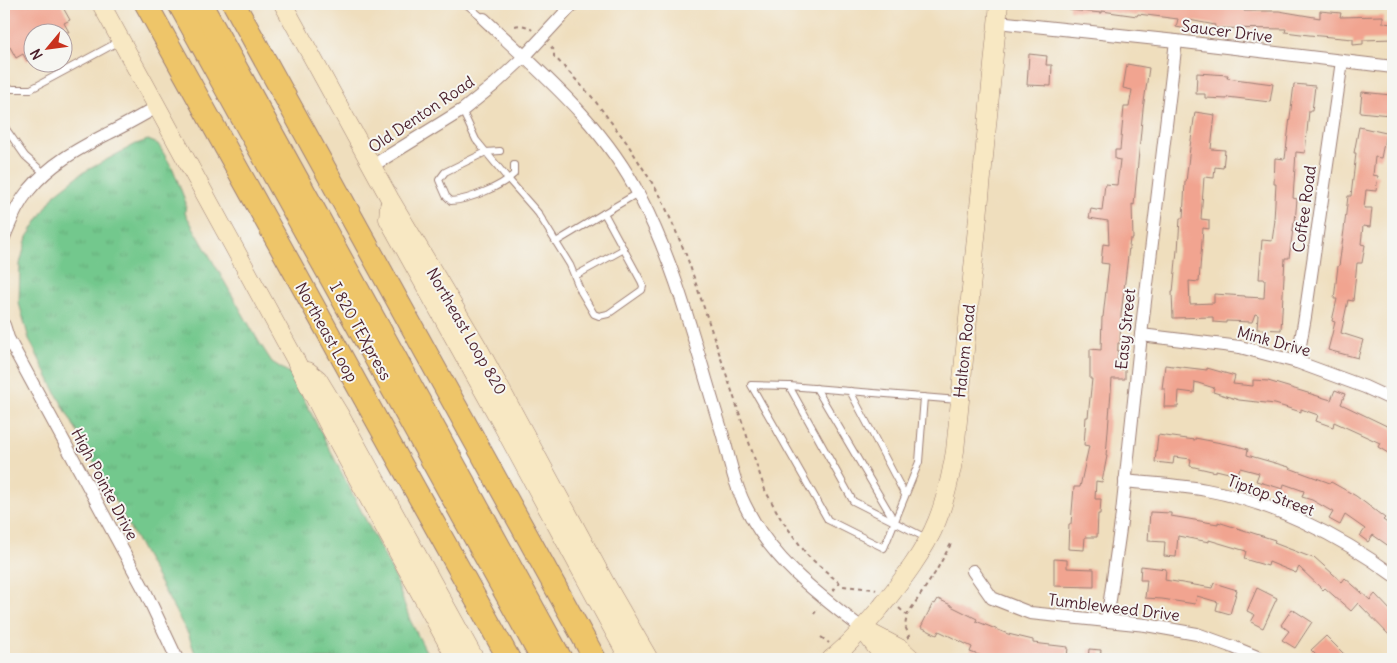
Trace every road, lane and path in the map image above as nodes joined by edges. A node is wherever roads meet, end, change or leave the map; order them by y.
1 (101, 4) edge
2 (146, 4) edge
3 (179, 4) edge
4 (200, 4) edge
5 (234, 4) edge
6 (283, 4) edge
7 (466, 4) edge
8 (573, 4) edge
9 (999, 4) edge
10 (484, 18) joint
11 (997, 22) junction
12 (515, 26) dead end
13 (529, 28) dead end
14 (121, 41) junction
15 (1176, 41) junction
16 (554, 50) dead end
17 (524, 56) junction
18 (1342, 61) junction
19 (1393, 66) edge
20 (4, 87) edge
21 (157, 107) junction
22 (462, 110) junction
23 (5, 130) edge
24 (500, 151) dead end
25 (486, 152) junction
26 (372, 166) junction
27 (514, 166) dead end
28 (44, 173) junction
29 (509, 180) junction
30 (638, 193) junction
31 (390, 199) junction
32 (604, 213) junction
33 (4, 237) edge
34 (556, 242) junction
35 (624, 249) junction
36 (575, 276) junction
37 (4, 325) edge
38 (1141, 335) junction
39 (294, 359) junction
40 (1297, 362) junction
41 (789, 386) junction
42 (816, 388) junction
43 (850, 391) junction
44 (924, 397) junction
45 (960, 400) junction
46 (1393, 400) edge
47 (1126, 481) junction
48 (905, 495) junction
49 (895, 523) junction
50 (928, 539) junction
51 (951, 544) dead end
52 (973, 571) dead end
53 (1393, 575) edge
54 (874, 589) dead end
55 (1108, 621) junction
56 (863, 630) junction
57 (909, 636) dead end
58 (177, 659) edge
59 (456, 659) edge
60 (475, 659) edge
61 (509, 659) edge
62 (542, 659) edge
63 (561, 659) edge
64 (595, 659) edge
65 (628, 659) edge
66 (649, 659) edge
67 (831, 659) edge
68 (885, 659) edge
69 (912, 659) edge
70 (1262, 659) edge

1 - 14 main road
2 - 61 highway, Northeast Loop
3 - 62 highway, I 820 TEXpress
4 - 63 highway, I 820 TEXpress
5 - 64 highway
6 - 26 main road, Northeast Loop 820
7 - 10 lane
8 - 17 street, Old Denton Road
9 - 11 main road, Haltom Road
10 - 17 street
11 - 15 street, Saucer Drive
11 - 45 main road, Haltom Road
12 - 13 path
14 - 20 lane
14 - 21 main road
15 - 18 street, Saucer Drive
15 - 38 street, Easy Street
16 - 54 path
17 - 22 street, Old Denton Road
17 - 30 street
18 - 19 street, Saucer Drive
18 - 40 street, Coffee Road
21 - 28 street
21 - 39 main road
22 - 25 lane
22 - 26 street, Old Denton Road
23 - 28 lane
24 - 25 lane
25 - 29 lane
25 - 29 lane
26 - 31 main road, Northeast Loop 820
27 - 29 lane
28 - 33 street
29 - 34 lane
30 - 32 lane
30 - 56 street
31 - 65 main road
31 - 66 main road, Northeast Loop 820
32 - 34 lane
32 - 35 lane
34 - 36 lane
35 - 36 lane
35 - 36 lane
37 - 58 street, High Pointe Drive
38 - 40 street, Mink Drive
38 - 47 street, Easy Street
39 - 59 main road
39 - 60 main road
40 - 46 street, Mink Drive
41 - 42 lane
41 - 49 lane
41 - 49 lane
42 - 43 lane
42 - 49 lane
43 - 44 lane
43 - 48 lane
44 - 45 lane
44 - 48 lane
45 - 50 main road, Haltom Road
47 - 53 street, Tiptop Street
47 - 55 street, Easy Street
48 - 49 lane
49 - 50 lane
50 - 56 main road, Haltom Road
51 - 57 path
52 - 55 street, Tumbleweed Drive
55 - 70 street, Tumbleweed Drive
56 - 67 main road, Haltom Road
56 - 68 main road
56 - 69 main road

